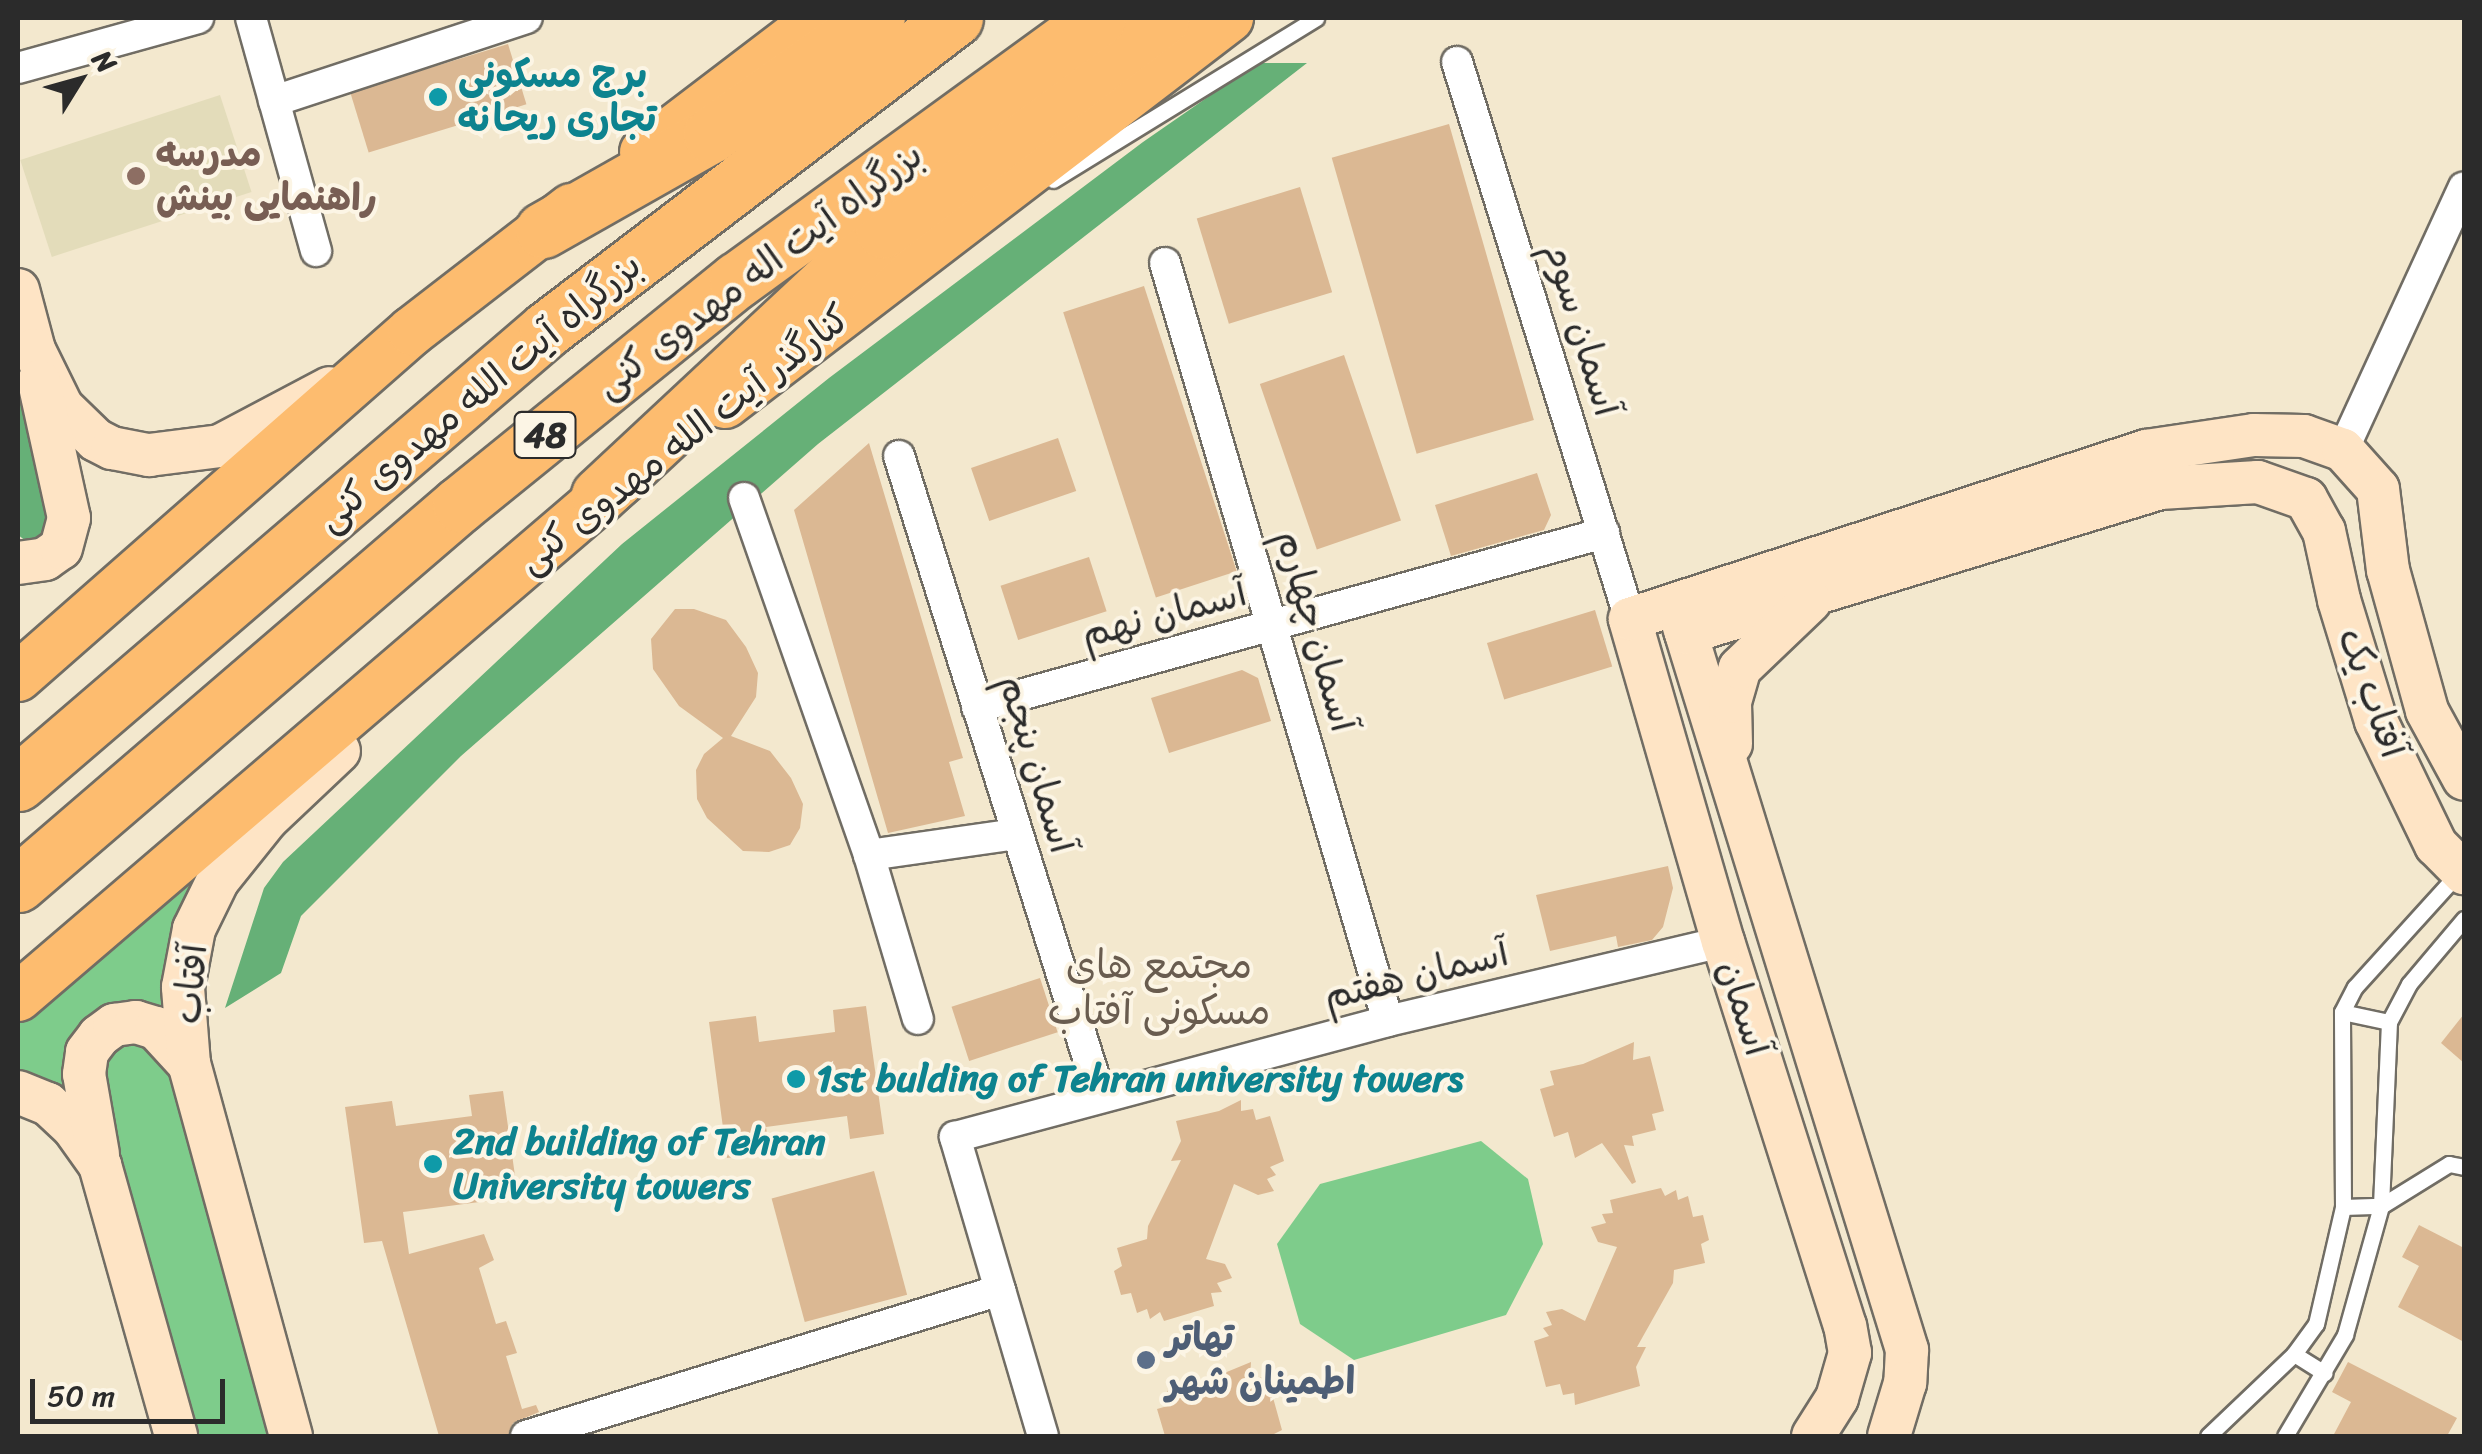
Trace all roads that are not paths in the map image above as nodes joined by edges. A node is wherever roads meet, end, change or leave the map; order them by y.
1 (198, 18) edge
2 (251, 18) edge
3 (527, 18) edge
4 (820, 18) edge
5 (877, 18) edge
6 (954, 18) edge
7 (1098, 18) edge
8 (1161, 18) edge
9 (1229, 18) edge
10 (1316, 18) edge
11 (1457, 62) dead end
12 (20, 70) edge
13 (274, 100) junction
14 (2464, 187) edge
15 (1034, 192) dead end
16 (1018, 202) dead end
17 (955, 226) junction
18 (543, 230) junction
19 (316, 251) dead end
20 (1166, 264) dead end
21 (18, 290) edge
22 (412, 331) junction
23 (34, 350) junction
24 (2343, 450) junction
25 (899, 456) dead end
26 (599, 495) junction
27 (744, 498) dead end
28 (2306, 499) junction
29 (1604, 534) junction
30 (18, 562) edge
31 (1820, 592) junction
32 (460, 618) junction
33 (1630, 619) junction
34 (1682, 619) junction
35 (1272, 625) junction
36 (18, 677) edge
37 (976, 707) junction
38 (2464, 779) edge
39 (1731, 780) junction
40 (18, 783) edge
41 (1016, 834) junction
42 (868, 855) junction
43 (2463, 872) edge
44 (18, 884) edge
45 (2464, 918) edge
46 (1724, 942) junction
47 (18, 997) edge
48 (2342, 1012) junction
49 (918, 1019) dead end
50 (1388, 1022) junction
51 (2388, 1022) junction
52 (189, 1064) junction
53 (18, 1092) edge
54 (1100, 1096) junction
55 (100, 1165) junction
56 (2464, 1167) edge
57 (2342, 1206) junction
58 (2380, 1206) junction
59 (1000, 1290) junction
60 (2294, 1354) junction
61 (2325, 1374) junction
62 (176, 1436) edge
63 (291, 1436) edge
64 (526, 1436) edge
65 (1043, 1436) edge
66 (1812, 1436) edge
67 (1889, 1436) edge
68 (2208, 1436) edge
69 (2284, 1436) edge

1 - 12 street
2 - 13 street
3 - 13 street
4 - 18 main road
5 - 18 highway
6 - 40 highway, بزرگراه آیت الله مهدوی کنی / 48
7 - 44 highway, بزرگراه آیت اله مهدوی کنی / 48
8 - 26 highway
9 - 17 main road, کنارگذر آیت الله مهدوی کنی
10 - 15 lane
11 - 29 street, آسمان سوم
13 - 19 street
14 - 24 street
16 - 17 lane
17 - 26 main road, کنارگذر آیت الله مهدوی کنی
18 - 22 main road
20 - 35 street, آسمان چهارم
21 - 23 street
22 - 23 street
22 - 36 main road
23 - 30 street
24 - 28 street
24 - 34 street
24 - 38 street, آفتاب یک
25 - 37 street, آسمان پنجم
26 - 32 main road, کنارگذر آیت الله مهدوی کنی
27 - 42 street
28 - 31 street
28 - 43 street, آفتاب یک
29 - 33 street, آسمان سوم
29 - 35 street, آسمان نهم
31 - 34 street
31 - 39 street
32 - 47 main road, کنارگذر آیت الله مهدوی کنی
32 - 52 street, آفتاب
33 - 34 street
33 - 46 street, آسمان
34 - 39 street, آسمان
35 - 37 street, آسمان نهم
35 - 50 street, آسمان چهارم
37 - 41 street, آسمان پنجم
39 - 67 street, آسمان
41 - 42 street
41 - 54 street, آسمان پنجم
42 - 49 street
43 - 48 lane
45 - 51 lane
46 - 50 street, آسمان هفتم
46 - 66 street, آسمان
48 - 51 lane
48 - 57 lane
50 - 54 street, آسمان هفتم
51 - 58 lane
52 - 55 street
52 - 63 street, آفتاب
53 - 55 street
54 - 59 street, آسمان هفتم
55 - 62 street
56 - 58 lane
57 - 58 lane
57 - 60 lane
58 - 61 lane
59 - 64 street
59 - 65 street
60 - 61 lane
60 - 68 lane
61 - 69 lane

